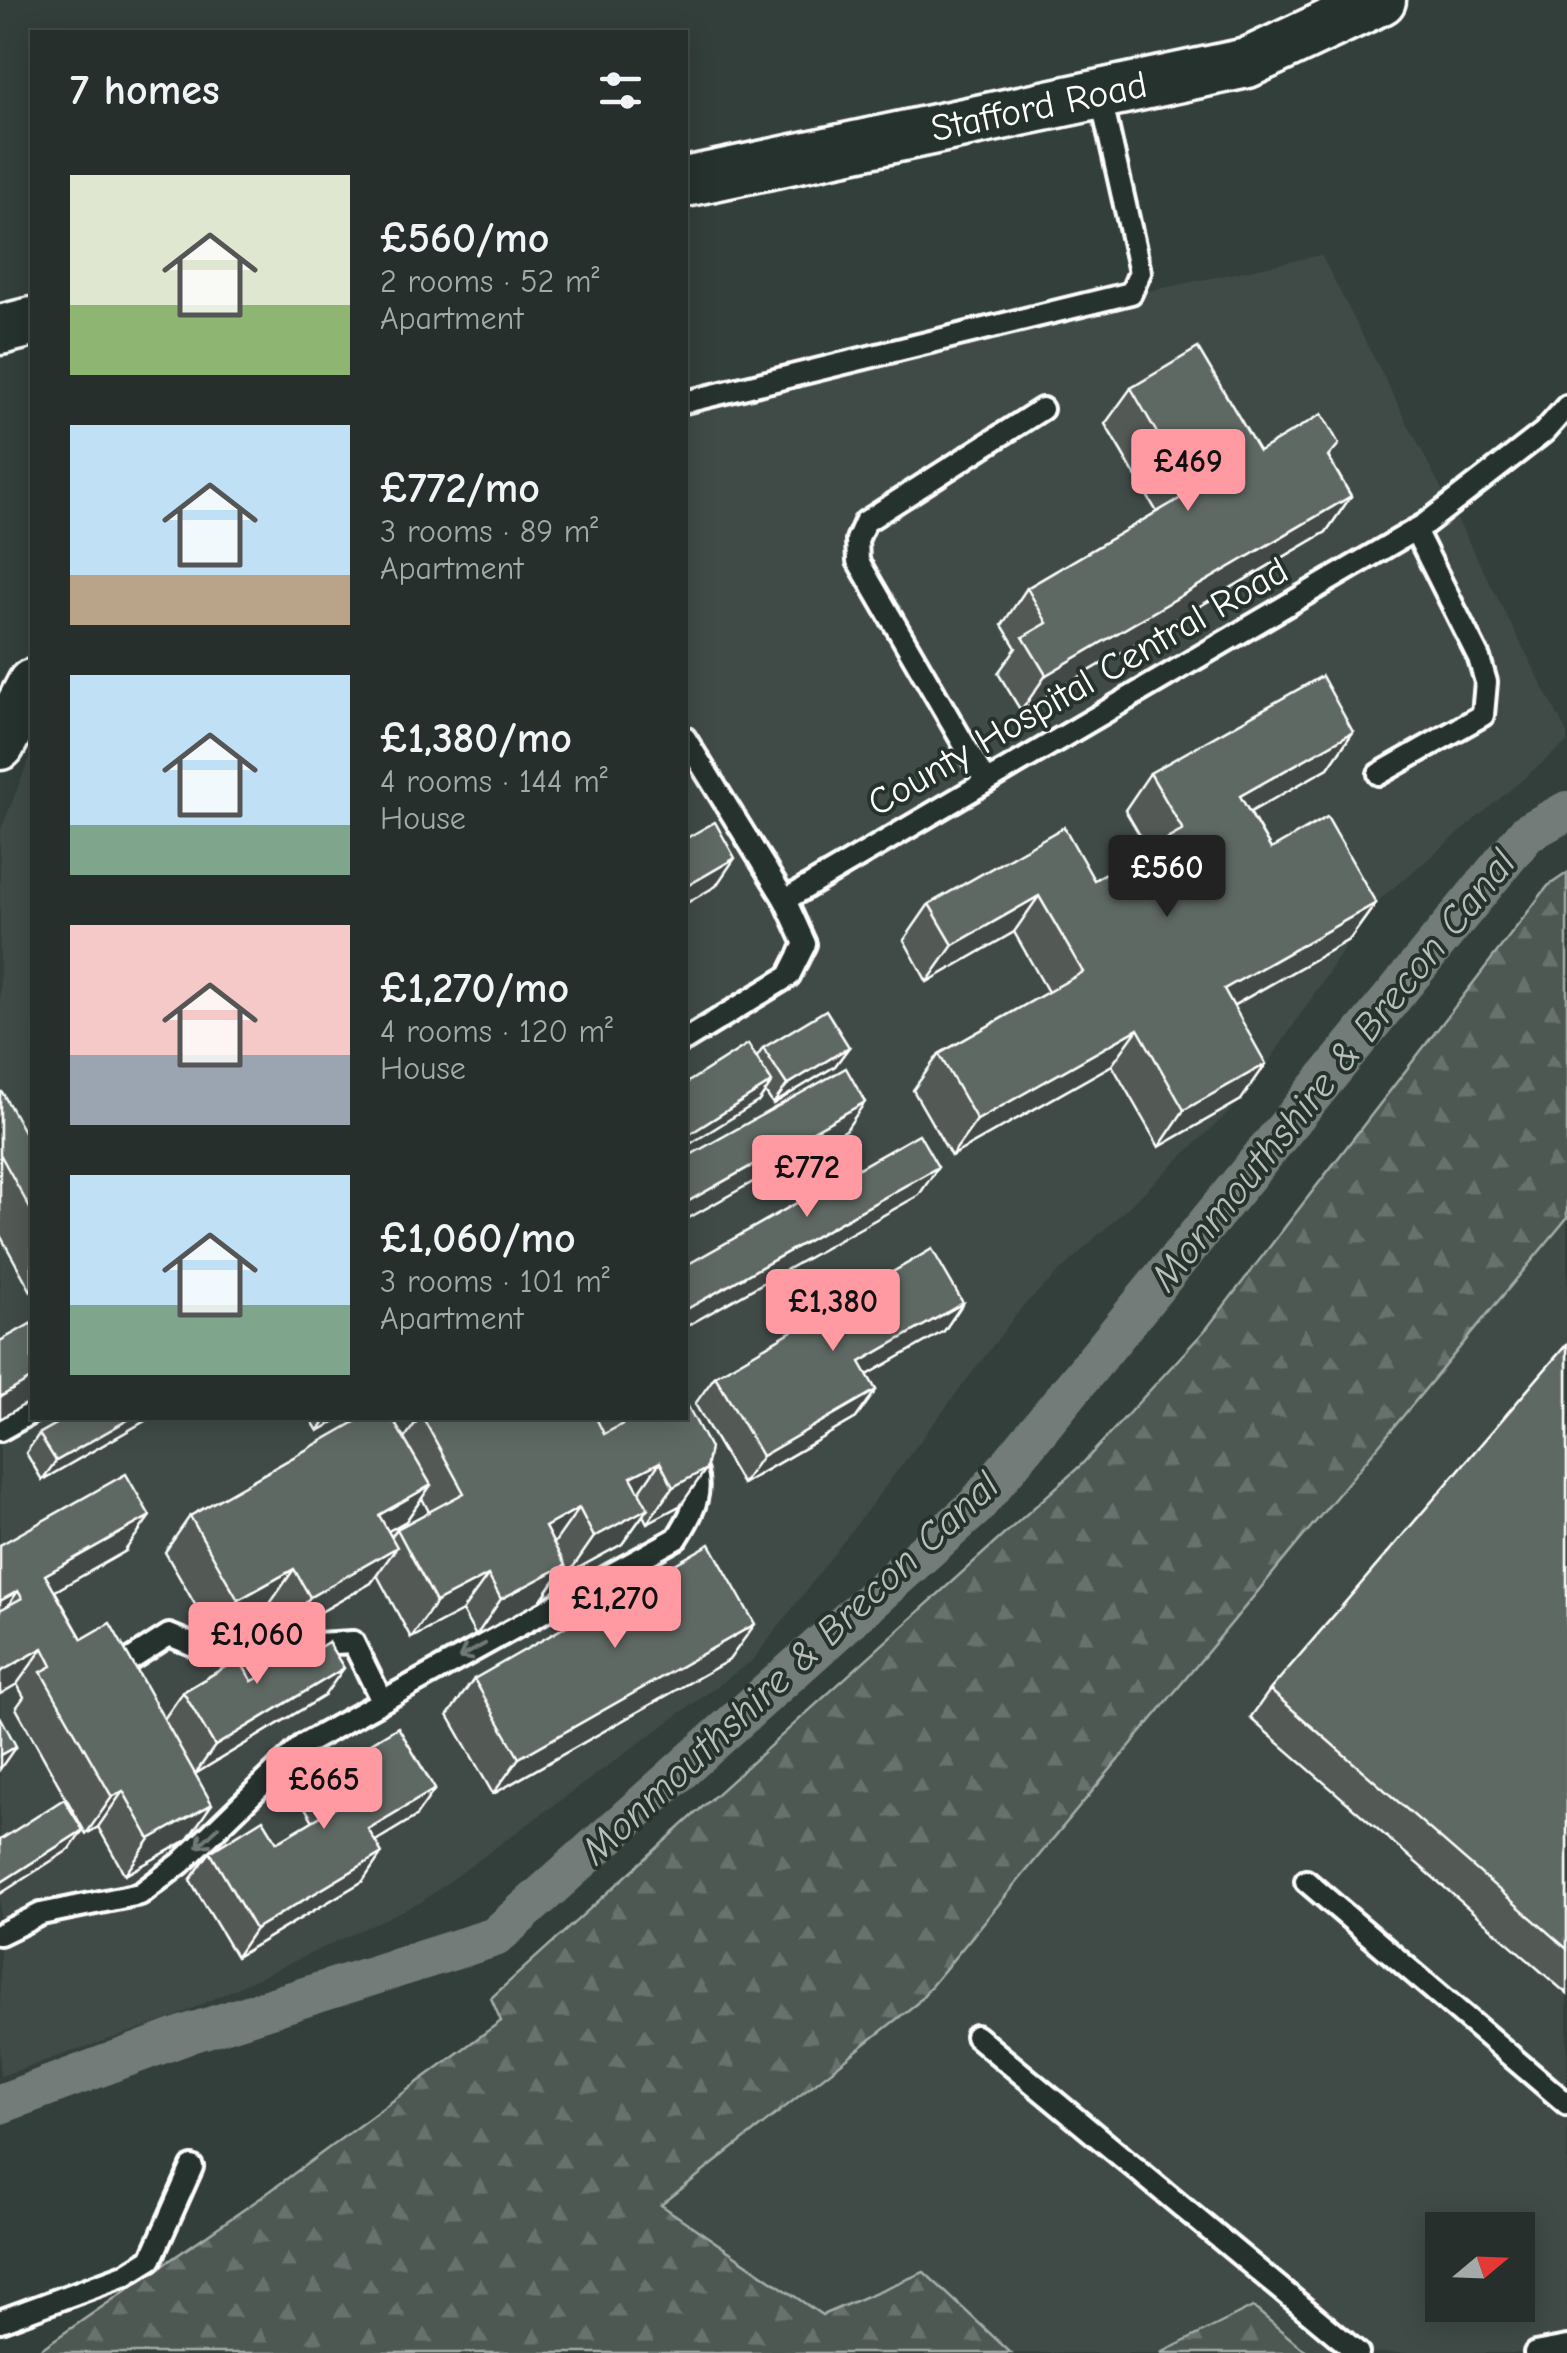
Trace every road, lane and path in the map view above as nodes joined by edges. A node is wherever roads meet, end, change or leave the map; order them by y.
1 (1381, 0) edge
2 (1100, 94) junction
3 (688, 181) edge
4 (30, 322) edge
5 (0, 330) edge
6 (688, 401) edge
7 (1567, 406) edge
8 (1042, 409) dead end
9 (1415, 530) junction
10 (30, 688) edge
11 (688, 743) edge
12 (0, 745) edge
13 (1379, 774) dead end
14 (986, 782) junction
15 (785, 900) junction
16 (688, 1038) edge
17 (30, 1413) edge
18 (0, 1430) edge
19 (681, 1444) edge
20 (116, 1669) edge
21 (382, 1700) junction
22 (1306, 1881) dead end
23 (0, 1934) edge
24 (976, 2036) dead end
25 (1567, 2104) edge
26 (192, 2167) dead end
27 (0, 2321) edge
28 (1567, 2347) edge
29 (1358, 2353) edge
30 (1535, 2353) edge

1 - 2 street, Stafford Road
2 - 3 street, Stafford Road
2 - 6 lane
4 - 5 street
7 - 9 lane, County Hospital Central Road
8 - 14 lane
9 - 13 lane
9 - 14 lane, County Hospital Central Road
10 - 12 street
11 - 15 lane
14 - 15 lane, County Hospital Central Road
15 - 16 lane
17 - 18 lane
19 -> 21 lane
20 - 21 lane
21 -> 23 lane
22 - 25 lane
24 - 29 lane
26 - 27 lane
28 - 30 lane

